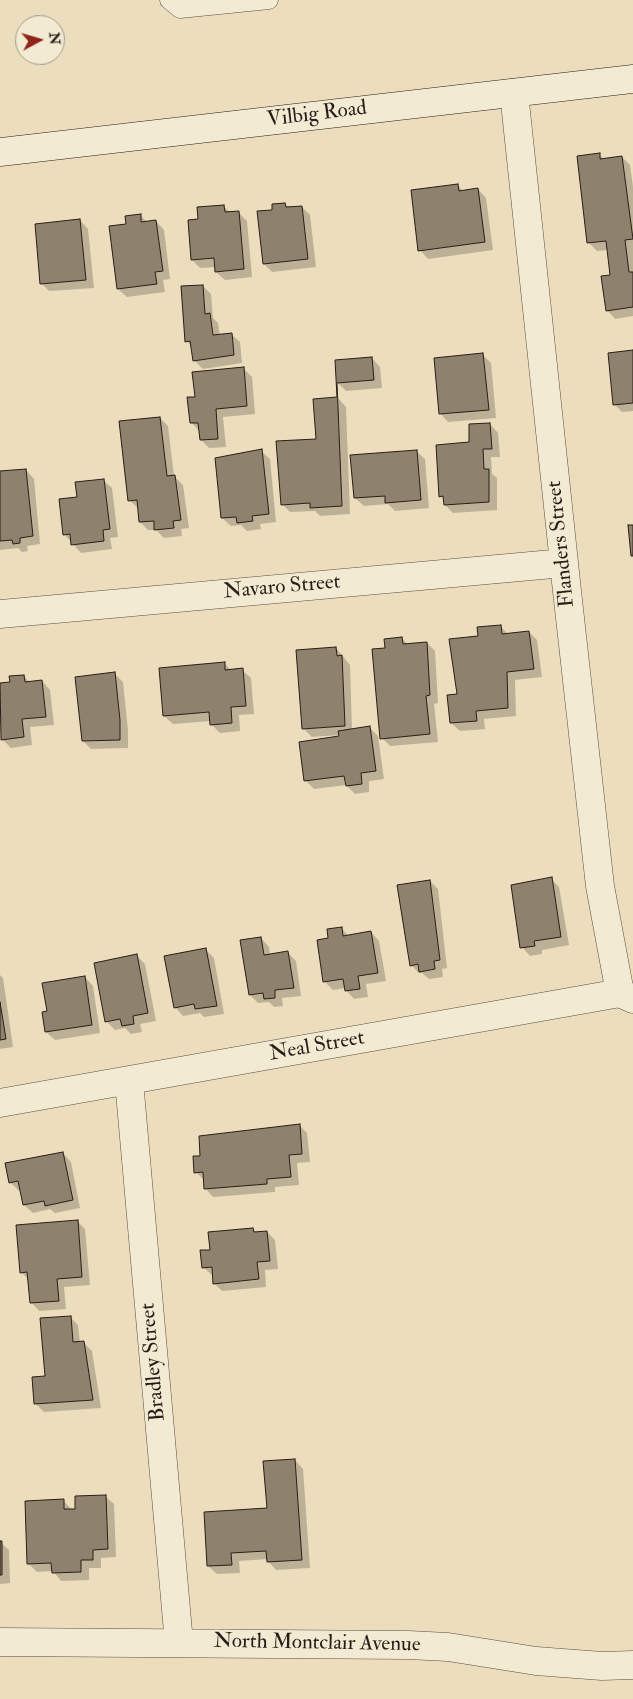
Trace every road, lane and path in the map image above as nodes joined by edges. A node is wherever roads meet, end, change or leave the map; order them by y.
1 (169, 0) edge
2 (269, 0) edge
3 (633, 79) edge
4 (514, 92) junction
5 (0, 152) edge
6 (564, 563) junction
7 (0, 614) edge
8 (627, 996) edge
9 (129, 1081) junction
10 (0, 1102) edge
11 (0, 1642) edge
12 (179, 1642) junction
13 (633, 1665) edge

1 - 2 lane
3 - 4 street, Vilbig Road
4 - 5 street, Vilbig Road
4 - 6 street, Flanders Street
6 - 7 street, Navaro Street
6 - 8 street, Flanders Street
8 - 9 street, Neal Street
9 - 10 street, Neal Street
9 - 12 street, Bradley Street
11 - 12 street, North Montclair Avenue
12 - 13 street, North Montclair Avenue

